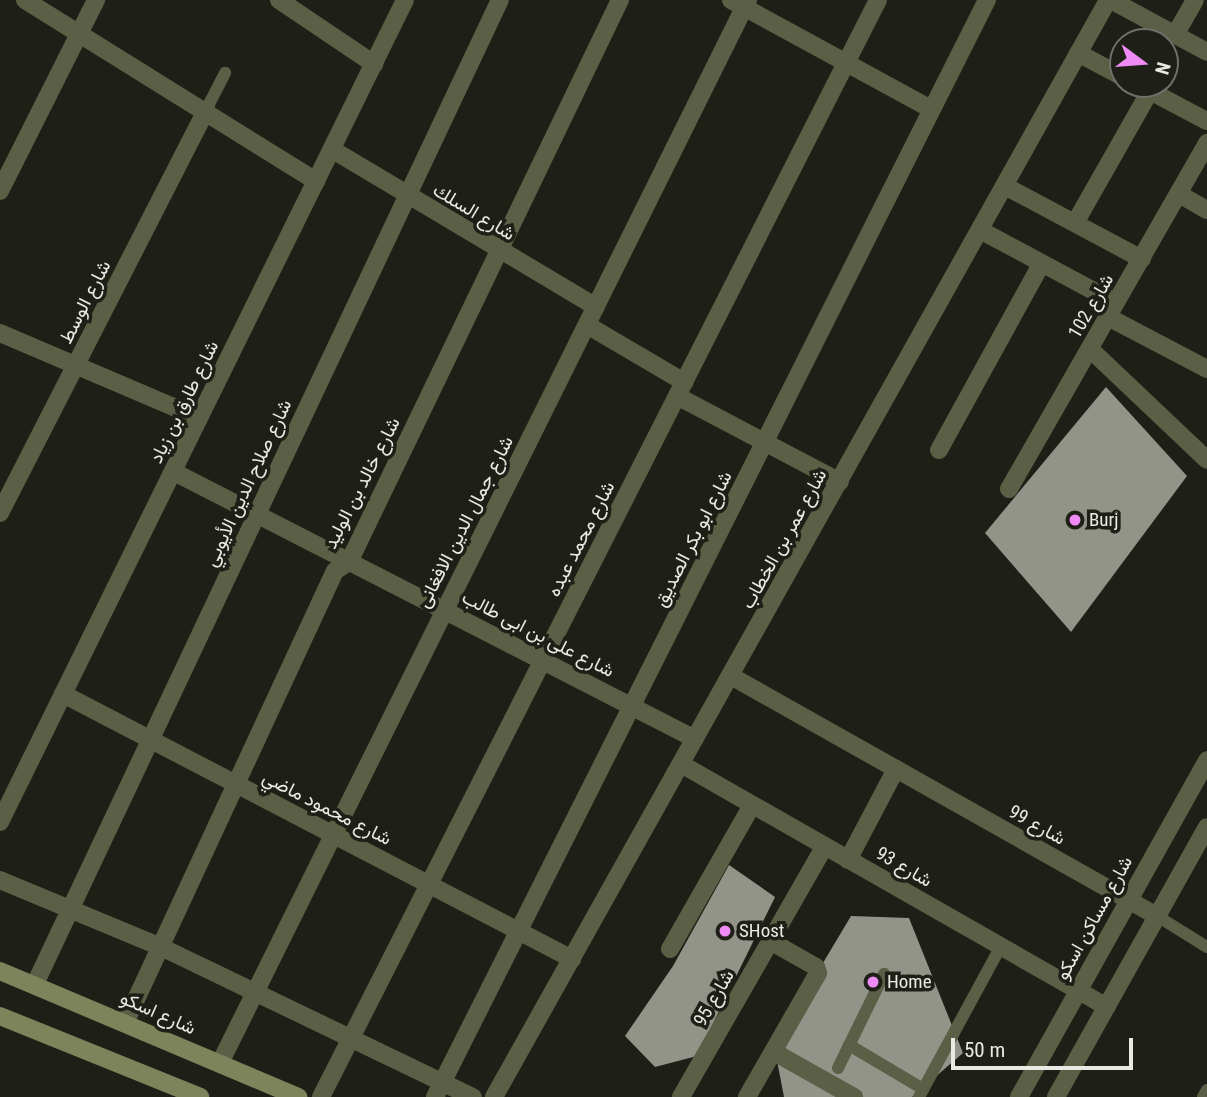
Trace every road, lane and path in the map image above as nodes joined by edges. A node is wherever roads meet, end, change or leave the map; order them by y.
1 (25, 0) edge
2 (96, 0) edge
3 (279, 0) edge
4 (404, 0) edge
5 (500, 0) edge
6 (620, 0) edge
7 (878, 0) edge
8 (987, 0) edge
9 (1110, 0) edge
10 (1195, 0) edge
11 (741, 2) edge
12 (1162, 28) edge
13 (1179, 28) edge
14 (80, 31) junction
15 (1179, 37) edge
16 (1207, 52) edge
17 (1078, 53) junction
18 (846, 63) junction
19 (374, 64) junction
20 (1109, 70) edge
21 (225, 73) dead end
22 (1138, 98) edge
23 (1162, 98) edge
24 (932, 109) junction
25 (206, 110) junction
26 (1207, 121) edge
27 (1207, 143) edge
28 (333, 150) junction
29 (6, 164) edge
30 (316, 181) junction
31 (1004, 186) junction
32 (0, 191) edge
33 (1178, 194) junction
34 (408, 196) junction
35 (1207, 210) edge
36 (1075, 223) junction
37 (980, 230) junction
38 (499, 253) junction
39 (1142, 259) junction
40 (1042, 263) junction
41 (596, 307) junction
42 (1112, 310) junction
43 (587, 325) junction
44 (0, 333) edge
45 (1090, 349) junction
46 (76, 366) junction
47 (1207, 369) edge
48 (681, 389) junction
49 (199, 418) junction
50 (765, 443) junction
51 (939, 450) dead end
52 (1207, 460) edge
53 (174, 471) junction
54 (840, 482) junction
55 (1009, 489) dead end
56 (0, 513) edge
57 (257, 514) junction
58 (349, 562) junction
59 (445, 610) junction
60 (543, 661) junction
61 (731, 676) junction
62 (63, 694) junction
63 (632, 706) junction
64 (695, 739) junction
65 (151, 740) junction
66 (1207, 760) edge
67 (681, 764) junction
68 (896, 769) junction
69 (236, 785) junction
70 (752, 805) junction
71 (0, 822) edge
72 (1207, 827) edge
73 (333, 835) junction
74 (825, 846) junction
75 (848, 860) junction
76 (0, 880) edge
77 (429, 885) junction
78 (1128, 901) junction
79 (71, 909) junction
80 (1157, 916) junction
81 (519, 931) junction
82 (770, 941) junction
83 (1001, 946) junction
84 (161, 947) junction
85 (1207, 947) edge
86 (670, 949) dead end
87 (572, 959) junction
88 (0, 971) edge
89 (884, 974) dead end
90 (35, 985) junction
91 (1078, 990) junction
92 (254, 992) junction
93 (1107, 1007) junction
94 (0, 1016) edge
95 (126, 1021) junction
96 (351, 1038) junction
97 (849, 1045) junction
98 (774, 1052) junction
99 (220, 1063) junction
100 (838, 1068) dead end
101 (439, 1090) edge
102 (1207, 1090) edge
103 (921, 1093) edge
104 (200, 1097) edge
105 (298, 1097) edge
106 (321, 1097) edge
107 (473, 1097) edge
108 (494, 1097) edge
109 (681, 1097) edge
110 (747, 1097) edge
111 (854, 1097) edge
112 (1019, 1097) edge
113 (1056, 1097) edge
114 (1203, 1097) edge

1 - 14 street
2 - 14 street
3 - 19 street
4 - 19 street, شارع طارق بن زياد
5 - 34 street, شارع صلاح الدين الأيوبي
6 - 38 street, شارع خالد بن الوليد
7 - 18 street, شارع محمد عبده
8 - 24 street, شارع ابو بكر الصديق
9 - 12 street
9 - 17 street, شارع عمر بن الخطاب
10 - 13 street
11 - 18 street
11 - 41 street, شارع جمال الدين الافغانى
14 - 25 street
14 - 29 street
15 - 16 street
17 - 20 street
17 - 31 street, شارع عمر بن الخطاب
18 - 24 street
18 - 48 street, شارع محمد عبده
19 - 28 street, شارع طارق بن زياد
21 - 25 lane
22 - 36 street
23 - 26 street
24 - 50 street, شارع ابو بكر الصديق
25 - 30 street
25 - 46 street, شارع الوسط
27 - 33 street, شارع 102
28 - 30 street, شارع طارق بن زياد
28 - 34 street, شارع السلك
29 - 32 street
30 - 49 street, شارع طارق بن زياد
31 - 36 street
31 - 37 street, شارع عمر بن الخطاب
33 - 35 street
33 - 39 street, شارع 102
34 - 38 street, شارع السلك
34 - 57 street, شارع صلاح الدين الأيوبي
36 - 39 street
37 - 40 street
37 - 54 street, شارع عمر بن الخطاب
38 - 41 street, شارع السلك
38 - 58 street, شارع خالد بن الوليد
39 - 42 street, شارع 102
40 - 42 street
40 - 51 street
41 - 43 street, شارع جمال الدين الافغانى
42 - 45 street, شارع 102
42 - 47 street
43 - 48 street
43 - 59 street, شارع جمال الدين الافغانى
44 - 46 street
45 - 52 street
45 - 55 street, شارع 102
46 - 49 street
46 - 56 street, شارع الوسط
48 - 50 street
48 - 60 street, شارع محمد عبده
49 - 53 street, شارع طارق بن زياد
50 - 54 street
50 - 63 street, شارع ابو بكر الصديق
53 - 57 street, شارع على بن ابى طالب
53 - 62 street, شارع طارق بن زياد
54 - 61 street, شارع عمر بن الخطاب
57 - 58 street, شارع على بن ابى طالب
57 - 65 street, شارع صلاح الدين الأيوبي
58 - 59 street, شارع على بن ابى طالب
58 - 69 street, شارع خالد بن الوليد
59 - 60 street, شارع على بن ابى طالب
59 - 73 street, شارع جمال الدين الافغانى
60 - 63 street, شارع على بن ابى طالب
60 - 77 street, شارع محمد عبده
61 - 64 street, شارع عمر بن الخطاب
61 - 68 street, شارع 99
62 - 65 street, شارع محمود ماضي
62 - 71 street, شارع طارق بن زياد
63 - 64 street, شارع على بن ابى طالب
63 - 81 street, شارع ابو بكر الصديق
64 - 67 street, شارع عمر بن الخطاب
65 - 69 street, شارع محمود ماضي
65 - 79 street, شارع صلاح الدين الأيوبي
66 - 78 street, شارع مساكن اسكو
67 - 70 street, شارع 93
67 - 87 street, شارع عمر بن الخطاب
68 - 75 street
68 - 78 street, شارع 99
69 - 73 street, شارع محمود ماضي
69 - 84 street, شارع خالد بن الوليد
70 - 74 street, شارع 93
70 - 86 street
72 - 80 street
73 - 77 street, شارع محمود ماضي
73 - 92 street, شارع جمال الدين الافغانى
74 - 75 street, شارع 93
74 - 82 street, شارع 95
75 - 83 street, شارع 93
76 - 79 street
77 - 81 street, شارع محمود ماضي
77 - 96 street, شارع محمد عبده
78 - 80 street, شارع 99
78 - 91 street, شارع مساكن اسكو
79 - 84 street
79 - 90 street, شارع صلاح الدين الأيوبي
80 - 85 lane
80 - 93 street
81 - 87 street, شارع محمود ماضي
81 - 101 street, شارع ابو بكر الصديق
82 - 98 street
82 - 109 street, شارع 95
83 - 91 street, شارع 93
83 - 103 lane
84 - 92 street
84 - 95 street, شارع خالد بن الوليد
87 - 108 street, شارع عمر بن الخطاب
88 - 90 main road, شارع اسكو
89 - 97 lane
90 - 95 main road, شارع اسكو
91 - 93 street, شارع 93
91 - 112 street, شارع مساكن اسكو
92 - 96 street
92 - 99 street, شارع جمال الدين الافغانى
93 - 113 street
94 - 104 main road
95 - 99 main road, شارع اسكو
96 - 101 street
96 - 106 street, شارع محمد عبده
97 - 100 lane
97 - 103 lane
98 - 110 street
98 - 111 street
99 - 105 main road, شارع اسكو
101 - 107 street
102 - 114 lane

